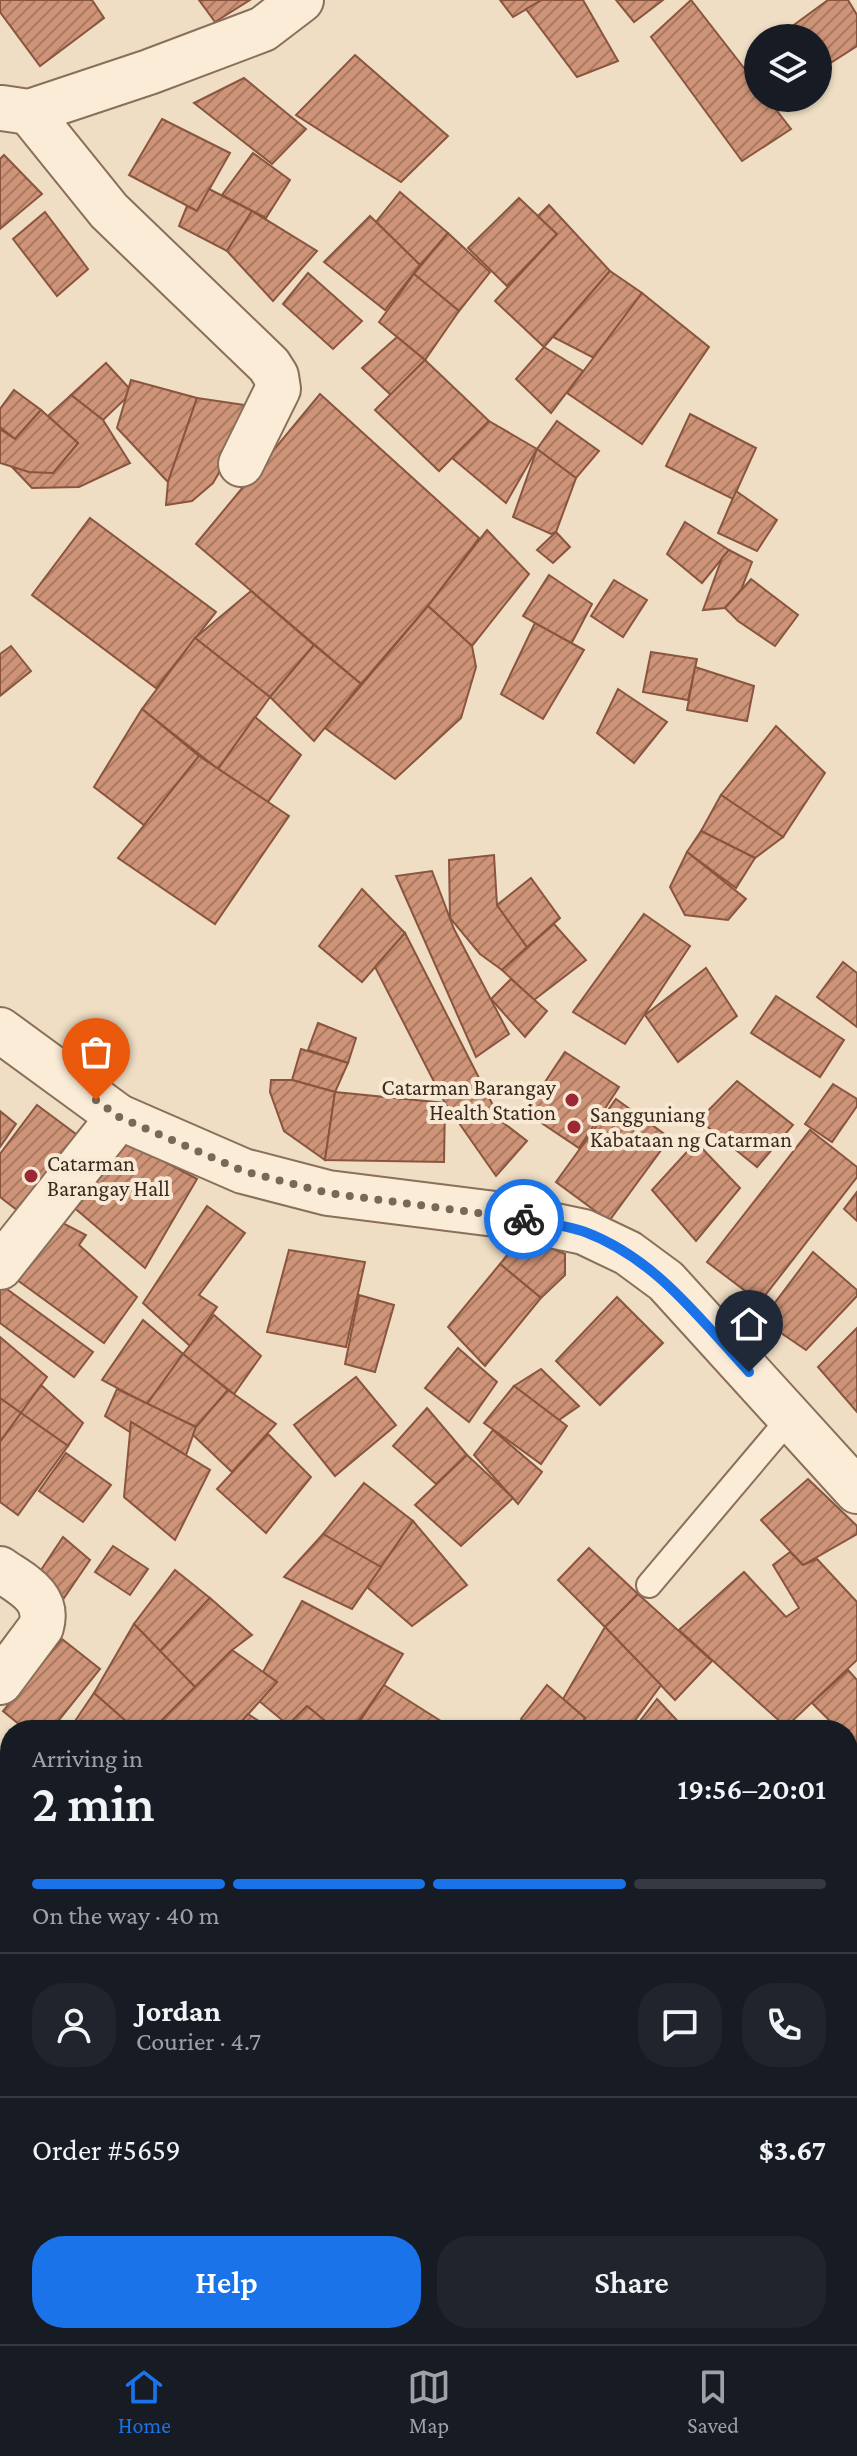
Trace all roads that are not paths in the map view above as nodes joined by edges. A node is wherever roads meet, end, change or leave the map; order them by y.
1 (301, 0) edge
2 (14, 110) edge
3 (241, 464) dead end
4 (0, 1030) edge
5 (119, 1117) junction
6 (0, 1267) edge
7 (790, 1418) junction
8 (857, 1491) edge
9 (0, 1569) edge
10 (649, 1585) dead end
11 (0, 1682) edge

1 - 2 street
2 - 3 street
4 - 5 street
5 - 6 street
5 - 7 street
7 - 8 street
7 - 10 lane
9 - 11 street

